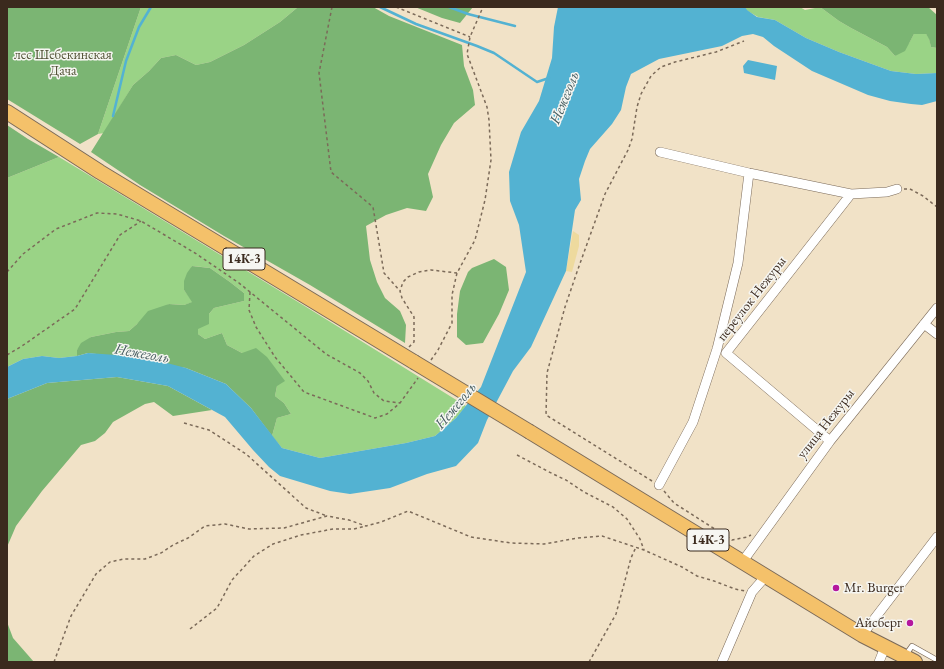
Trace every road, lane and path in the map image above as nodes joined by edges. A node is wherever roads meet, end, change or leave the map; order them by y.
1 (332, 7) edge
2 (396, 7) edge
3 (483, 7) edge
4 (470, 37) junction
5 (744, 41) dead end
6 (7, 112) edge
7 (660, 152) dead end
8 (749, 173) junction
9 (897, 189) joint
10 (851, 194) junction
11 (937, 207) edge
12 (141, 221) junction
13 (7, 272) edge
14 (457, 273) junction
15 (400, 291) junction
16 (250, 292) junction
17 (937, 308) edge
18 (924, 324) junction
19 (937, 334) edge
20 (717, 349) junction
21 (726, 352) junction
22 (7, 355) edge
23 (409, 358) junction
24 (430, 361) dead end
25 (418, 377) dead end
26 (400, 403) junction
27 (184, 423) dead end
28 (830, 441) junction
29 (517, 455) dead end
30 (659, 485) junction
31 (327, 516) junction
32 (366, 526) junction
33 (763, 533) junction
34 (937, 537) edge
35 (636, 547) junction
36 (644, 550) junction
37 (743, 561) junction
38 (766, 576) junction
39 (752, 592) junction
40 (190, 629) dead end
41 (862, 635) junction
42 (885, 647) junction
43 (910, 659) edge
44 (937, 660) edge
45 (54, 662) edge
46 (589, 662) edge
47 (722, 662) edge
48 (879, 662) edge

1 - 15 path
2 - 4 path
3 - 4 path
4 - 14 path
5 - 30 path
6 - 23 main road, 14К-3
7 - 8 street
8 - 10 street
8 - 20 street, переулок Нежуры
9 - 10 street
9 - 11 path
10 - 21 street, переулок Нежуры
12 - 13 path
12 - 16 path
12 - 22 path
14 - 15 path
14 - 24 path
15 - 23 path
16 - 26 path
16 - 26 path
17 - 18 street, улица Нежуры
18 - 19 street
18 - 28 street, улица Нежуры
20 - 21 street
20 - 30 street, переулок Нежуры
21 - 28 street, переулок Нежуры
23 - 37 main road, 14К-3, bridge
25 - 26 path
27 - 31 path
28 - 33 street, улица Нежуры
29 - 36 path
30 - 33 path
31 - 32 path
31 - 45 path
32 - 35 path
32 - 40 path
33 - 37 street, улица Нежуры
34 - 41 street
35 - 36 path
35 - 46 path
36 - 39 path
37 - 38 main road, 14К-3
38 - 39 street
38 - 41 main road, 14К-3
39 - 47 street
41 - 42 main road, 14К-3
42 - 43 main road, 14К-3
42 - 48 street
43 - 44 lane

